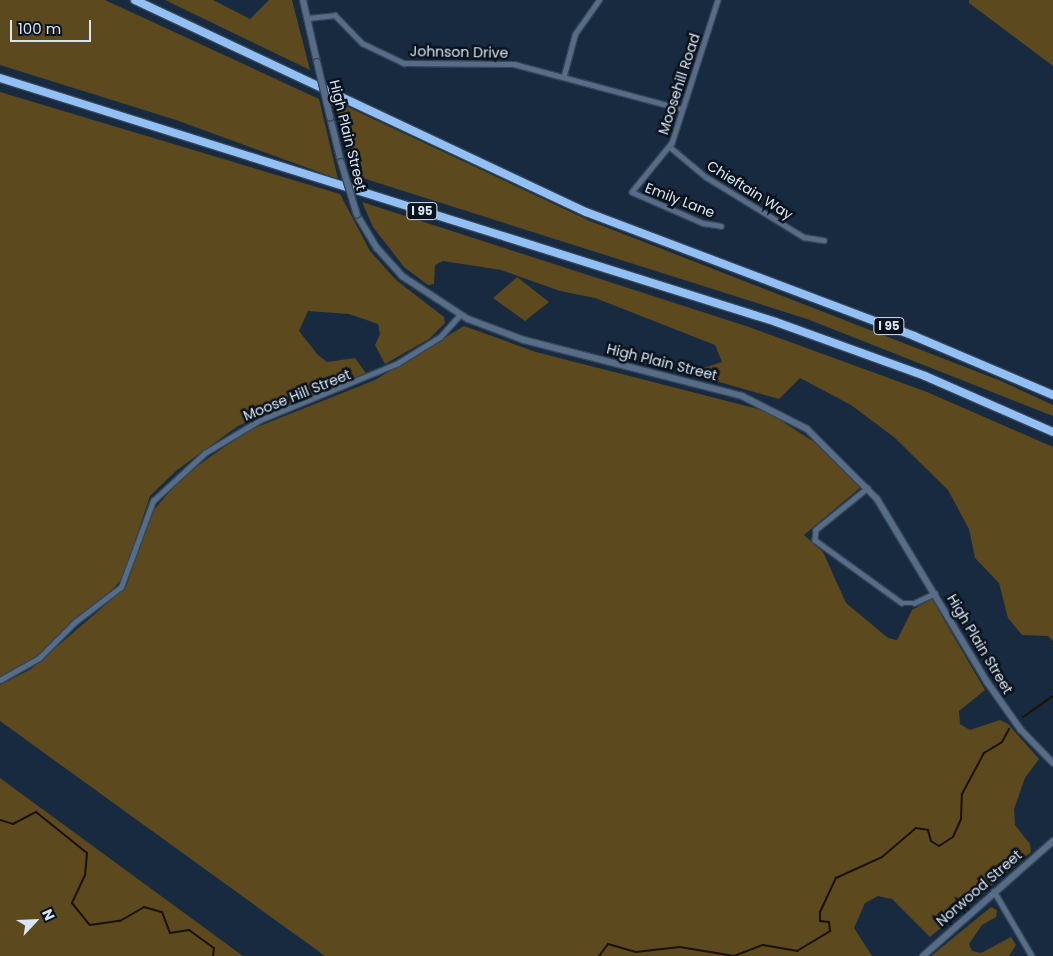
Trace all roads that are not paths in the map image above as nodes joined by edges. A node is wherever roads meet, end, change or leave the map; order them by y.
1 (135, 0) edge
2 (303, 0) edge
3 (599, 0) edge
4 (718, 0) edge
5 (308, 18) junction
6 (564, 75) junction
7 (0, 78) edge
8 (682, 109) junction
9 (670, 147) junction
10 (632, 192) joint
11 (721, 226) dead end
12 (824, 240) dead end
13 (460, 315) junction
14 (1053, 395) edge
15 (1053, 432) edge
16 (868, 488) junction
17 (935, 593) junction
18 (0, 680) edge
19 (1053, 762) edge
20 (1053, 841) edge
21 (994, 891) junction
22 (923, 956) edge
23 (1032, 956) edge

1 - 14 highway, I 95
2 - 5 main road, High Plain Street
3 - 6 street
4 - 8 street, Moosehill Road
5 - 6 street, Johnson Drive
5 - 13 main road, High Plain Street, bridge
6 - 8 street, Johnson Drive
7 - 15 highway, I 95
8 - 9 street, Moosehill Road
9 - 10 street, Moosehill Road
9 - 12 street, Chieftain Way
10 - 11 street, Emily Lane
13 - 16 main road, High Plain Street
13 - 18 street, Moose Hill Street
16 - 17 main road, High Plain Street
16 - 17 street
17 - 19 main road, High Plain Street
20 - 21 main road, Norwood Street
21 - 22 main road, Norwood Street
21 - 23 street

